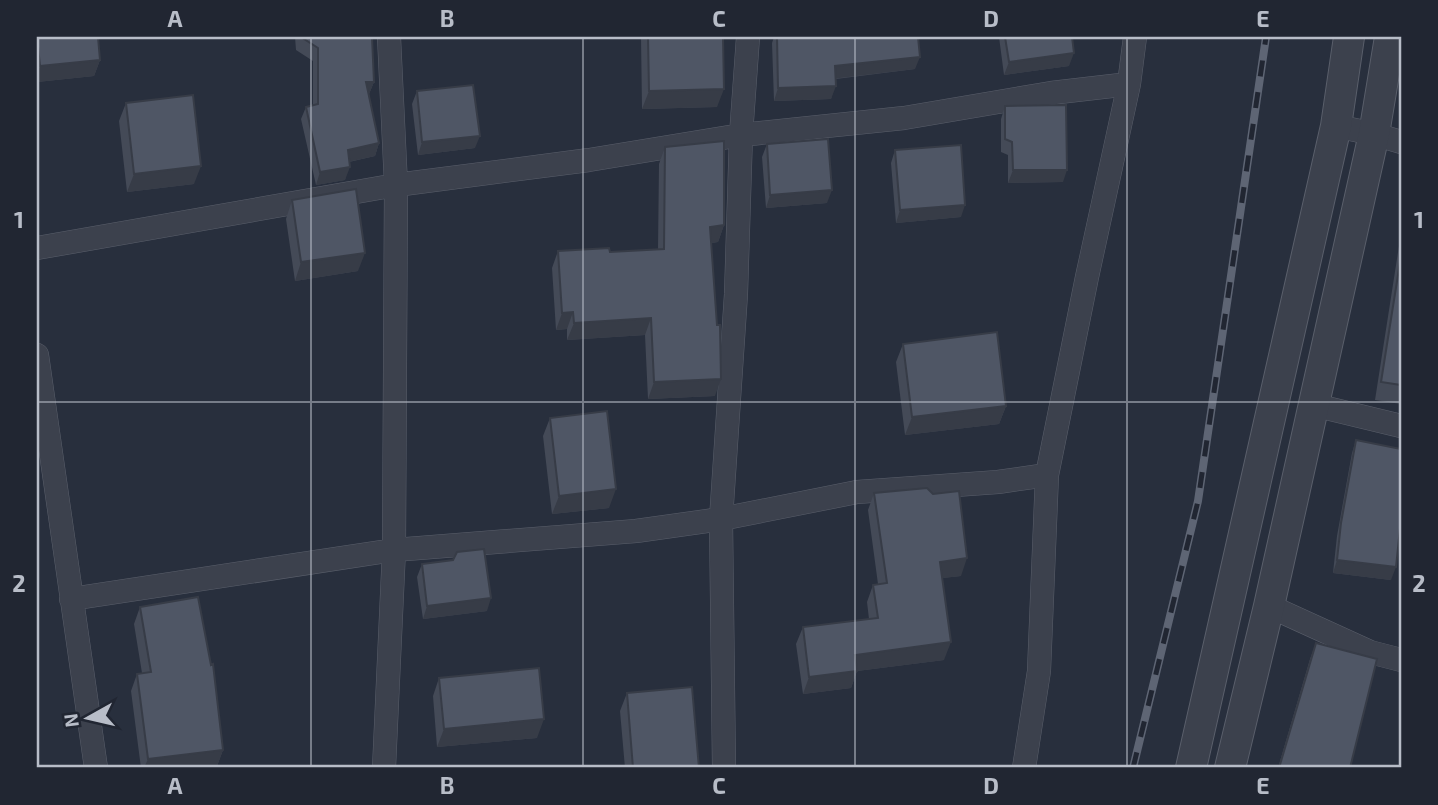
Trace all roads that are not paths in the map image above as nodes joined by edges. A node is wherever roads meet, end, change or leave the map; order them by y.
1 (389, 37) edge
2 (748, 37) edge
3 (1135, 37) edge
4 (1349, 37) edge
5 (1390, 37) edge
6 (1129, 84) junction
7 (1336, 126) junction
8 (741, 135) junction
9 (1387, 138) edge
10 (396, 185) junction
11 (37, 248) edge
12 (37, 355) edge
13 (1314, 405) junction
14 (1401, 426) edge
15 (1046, 475) junction
16 (721, 519) junction
17 (394, 550) junction
18 (71, 599) junction
19 (1269, 606) junction
20 (1401, 660) edge
21 (96, 768) edge
22 (384, 768) edge
23 (724, 768) edge
24 (1024, 768) edge
25 (1191, 768) edge
26 (1230, 768) edge

1 - 10 street
2 - 8 street
3 - 6 street
4 - 7 street
5 - 9 street
6 - 8 street
6 - 15 street
7 - 9 street
7 - 25 street
8 - 10 street
8 - 16 street
9 - 13 street
10 - 11 street
10 - 17 street
12 - 18 street
13 - 14 street
13 - 19 street
15 - 16 street
15 - 24 street
16 - 17 street
16 - 23 street
17 - 18 street
17 - 22 street
18 - 21 street
19 - 20 street
19 - 26 street

